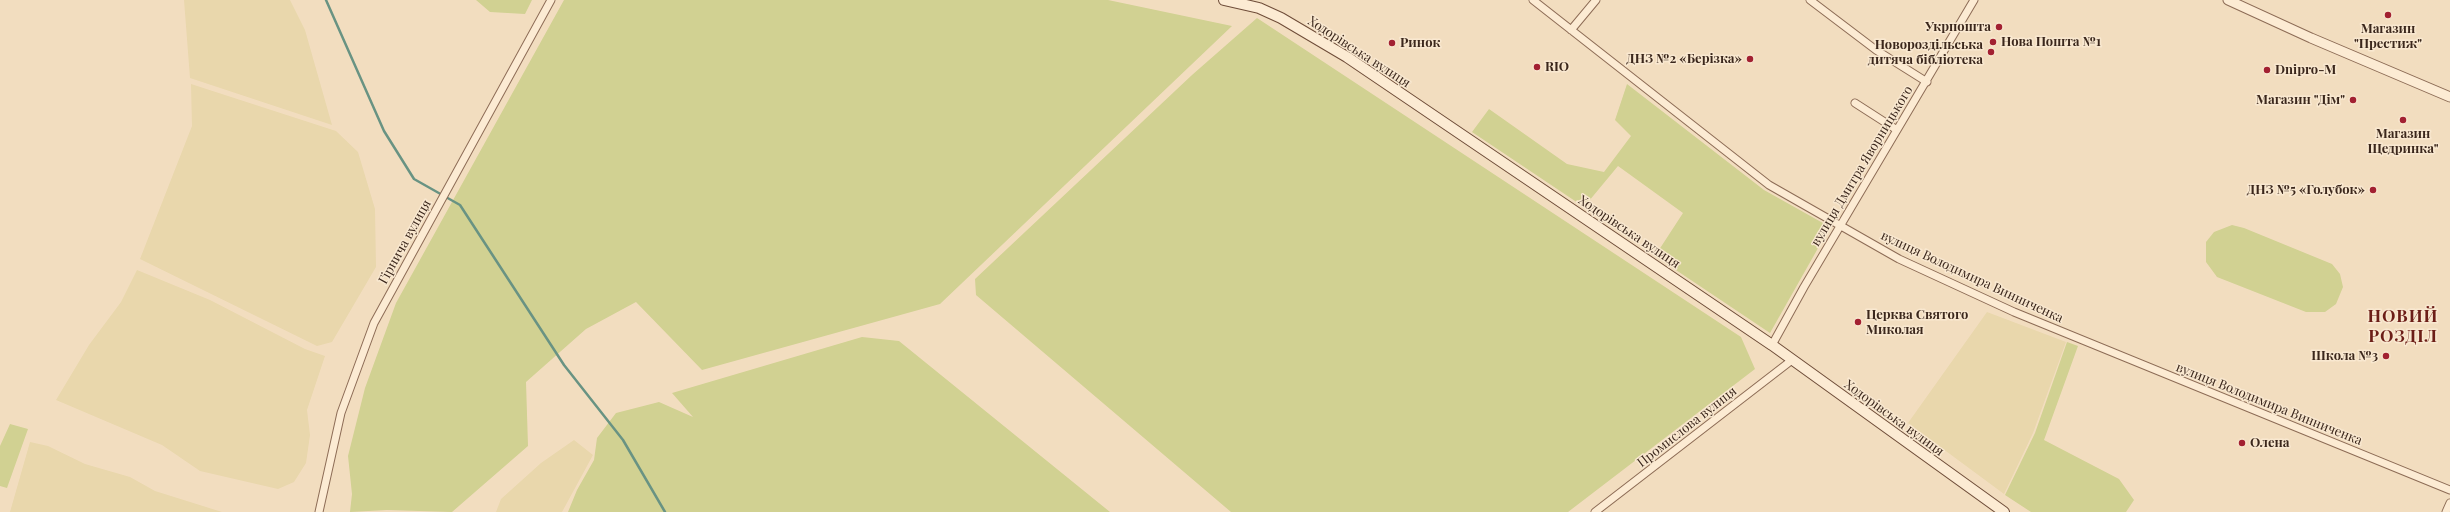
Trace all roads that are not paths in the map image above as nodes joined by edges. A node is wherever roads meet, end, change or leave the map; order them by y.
1 (551, 0) edge
2 (1224, 0) edge
3 (1533, 0) edge
4 (1596, 0) edge
5 (1810, 0) edge
6 (1974, 0) edge
7 (2228, 0) edge
8 (1571, 30) junction
9 (1927, 82) junction
10 (2450, 97) edge
11 (1855, 103) dead end
12 (1897, 130) junction
13 (1840, 226) junction
14 (1772, 345) junction
15 (1792, 360) junction
16 (2450, 490) edge
17 (2450, 503) edge
18 (319, 512) edge
19 (1595, 512) edge
20 (2004, 512) edge
21 (2446, 512) edge

1 - 18 street, Гірнича вулиця
2 - 14 main road, Ходорівська вулиця
3 - 8 street, вулиця Володимира Винниченка
4 - 8 street
5 - 9 street
6 - 9 street, вулиця Дмитра Яворницького
7 - 10 street
8 - 13 street, вулиця Володимира Винниченка
9 - 12 street, вулиця Дмитра Яворницького
11 - 12 street
12 - 13 street, вулиця Дмитра Яворницького
13 - 14 street, вулиця Дмитра Яворницького
13 - 16 street, вулиця Володимира Винниченка
14 - 15 main road, Ходорівська вулиця
15 - 19 street, Промислова вулиця
15 - 20 main road, Ходорівська вулиця
17 - 21 street

